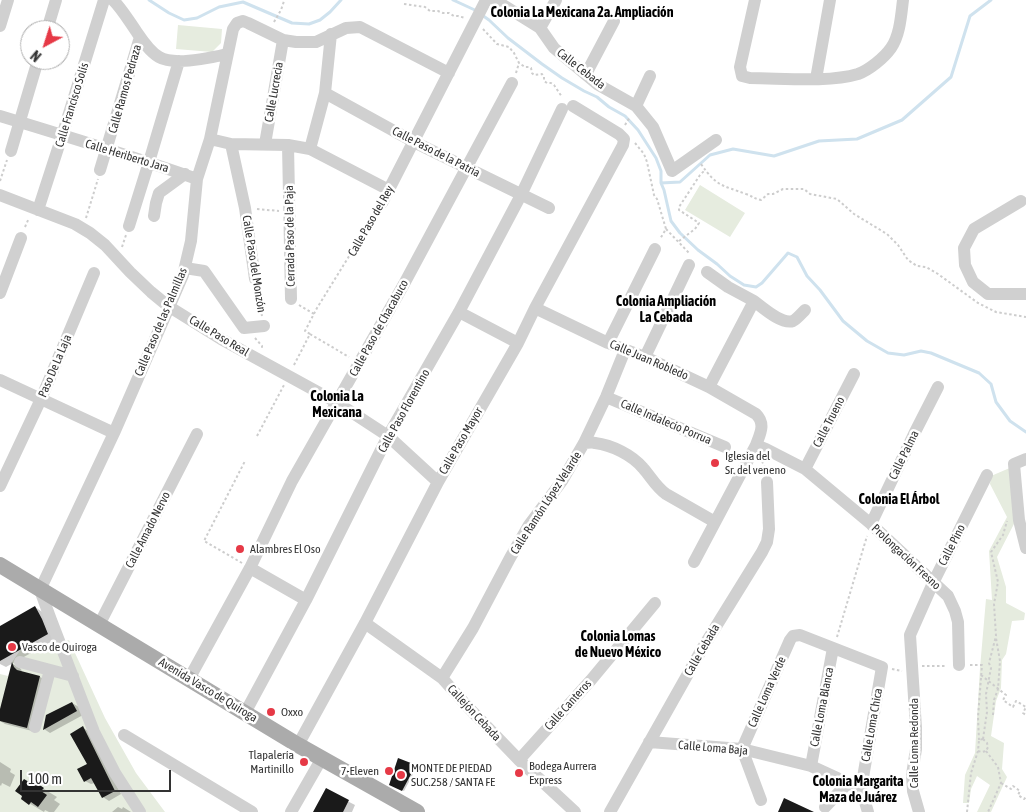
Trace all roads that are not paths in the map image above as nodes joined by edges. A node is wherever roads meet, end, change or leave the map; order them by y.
1 (8, 0) edge
2 (56, 0) edge
3 (104, 0) edge
4 (113, 0) edge
5 (556, 0) edge
6 (755, 0) edge
7 (830, 0) edge
8 (903, 0) edge
9 (488, 1) edge
10 (50, 20) edge
11 (614, 20) dead end
12 (0, 26) edge
13 (540, 28) junction
14 (331, 34) junction
15 (140, 37) junction
16 (283, 40) junction
17 (227, 54) junction
18 (179, 61) junction
19 (35, 70) edge
20 (449, 73) junction
21 (586, 74) junction
22 (650, 76) dead end
23 (816, 79) junction
24 (512, 83) dead end
25 (325, 93) junction
26 (636, 106) junction
27 (0, 116) edge
28 (19, 122) junction
29 (62, 136) junction
30 (210, 139) junction
31 (624, 139) joint
32 (716, 140) dead end
33 (414, 142) junction
34 (231, 144) junction
35 (265, 144) junction
36 (288, 145) junction
37 (107, 149) junction
38 (310, 149) junction
39 (11, 151) road end
40 (150, 162) junction
41 (466, 167) junction
42 (100, 170) road end
43 (191, 176) junction
44 (389, 190) junction
45 (0, 195) edge
46 (521, 195) junction
47 (1021, 201) dead end
48 (382, 203) road end
49 (548, 208) dead end
50 (36, 209) junction
51 (154, 216) dead end
52 (129, 226) road end
53 (21, 238) road end
54 (655, 249) dead end
55 (689, 265) road end
56 (184, 268) junction
57 (707, 272) dead end
58 (94, 273) dead end
59 (255, 279) road end
60 (0, 293) edge
61 (1026, 294) edge
62 (291, 299) road end
63 (754, 301) junction
64 (168, 306) junction
65 (535, 308) junction
66 (805, 310) dead end
67 (459, 312) junction
68 (264, 326) road end
69 (608, 342) junction
70 (518, 343) junction
71 (625, 350) junction
72 (644, 357) junction
73 (854, 374) dead end
74 (0, 380) edge
75 (709, 387) junction
76 (938, 387) dead end
77 (606, 397) junction
78 (41, 399) junction
79 (336, 402) junction
80 (114, 433) junction
81 (197, 434) dead end
82 (388, 436) junction
83 (584, 443) junction
84 (756, 445) junction
85 (725, 447) dead end
86 (1026, 459) edge
87 (805, 469) junction
88 (987, 475) dead end
89 (438, 482) junction
90 (767, 482) dead end
91 (0, 486) edge
92 (715, 522) junction
93 (871, 524) junction
94 (1026, 548) edge
95 (694, 562) dead end
96 (0, 565) edge
97 (250, 568) junction
98 (933, 583) junction
99 (40, 590) junction
100 (306, 600) junction
101 (654, 602) dead end
102 (365, 623) junction
103 (99, 625) junction
104 (833, 648) junction
105 (20, 662) dead end
106 (959, 666) dead end
107 (50, 670) junction
108 (914, 673) joint
109 (73, 676) junction
110 (442, 678) junction
111 (190, 679) junction
112 (245, 713) junction
113 (35, 727) dead end
114 (124, 735) dead end
115 (649, 742) junction
116 (298, 744) junction
117 (742, 749) junction
118 (322, 758) junction
119 (519, 760) junction
120 (811, 766) junction
121 (848, 783) junction
122 (861, 789) junction
123 (761, 800) dead end
124 (826, 807) dead end
125 (140, 812) edge
126 (252, 812) edge
127 (291, 812) edge
128 (417, 812) edge
129 (575, 812) edge
130 (610, 812) edge
131 (868, 812) edge
132 (919, 812) edge

1 - 12 street
2 - 10 street
3 - 29 street, Calle Francisco Solís
4 - 15 street
5 - 13 street
6 - 23 street
7 - 23 street
8 - 23 street
9 - 13 street, Calle Cebada
9 - 20 street, Calle Paso del Rey
11 - 21 street
13 - 21 street, Calle Cebada
14 - 16 street
14 - 20 street
14 - 25 street
15 - 18 street
15 - 37 street, Calle Ramos Pedraza
16 - 17 street, Calle Paso de las Palmillas
16 - 35 street, Calle Lucrecia
17 - 18 street
17 - 30 street, Calle Paso de las Palmillas
18 - 40 street
19 - 28 street
20 - 33 street, Calle Paso del Rey
21 - 26 street, Calle Cebada
22 - 26 street
24 - 41 street, Calle Paso de Chacabuco
25 - 33 street, Calle Paso de la Patria
25 - 38 street
26 - 32 street, Calle Cebada
27 - 28 street, Calle Heriberto Jara
28 - 29 street, Calle Heriberto Jara
28 - 39 street
29 - 37 street, Calle Heriberto Jara
29 - 50 street, Calle Francisco Solís
30 - 34 street
30 - 43 street, Calle Paso de las Palmillas
31 - 46 street, Calle Paso Florentino
31 - 65 street, Calle Paso Mayor
33 - 41 street, Calle Paso de la Patria
33 - 44 street, Calle Paso del Rey
34 - 35 street
34 - 59 street, Calle Paso del Monzón
35 - 36 street
36 - 38 street
36 - 62 street, Cerrada Paso de la Paja
37 - 40 street, Calle Heriberto Jara
37 - 42 street, Calle Ramos Pedraza
38 - 44 street
40 - 43 street, Calle Heriberto Jara
40 - 52 street
41 - 46 street, Calle Paso de la Patria
41 - 79 street, Calle Paso de Chacabuco
43 - 51 street
43 - 56 street, Calle Paso de las Palmillas
44 - 48 street, Calle Paso del Rey
45 - 50 street, Calle Paso Real
46 - 49 street, Calle Paso de la Patria
46 - 67 street, Calle Paso Florentino
47 - 61 street
50 - 64 street, Calle Paso Real
53 - 60 street
54 - 69 street
55 - 72 street
56 - 64 street, Calle Paso de las Palmillas
56 - 68 street, Calle Paso del Monzón
57 - 63 street
58 - 78 street, Paso De La Laja
63 - 66 street
63 - 75 street
64 - 79 street, Calle Paso Real
64 - 80 street, Calle Paso de las Palmillas
65 - 69 street, Calle Juan Robledo
65 - 70 street, Calle Paso Mayor
67 - 70 street
67 - 82 street, Calle Paso Florentino
69 - 71 street, Calle Juan Robledo
70 - 89 street, Calle Paso Mayor
71 - 72 street, Calle Juan Robledo
71 - 77 street, Calle Ramón López Velarde
72 - 75 street, Calle Juan Robledo
73 - 87 street, Calle Trueno
74 - 78 street
75 - 84 street, Calle Juan Robledo
76 - 93 street, Calle Palma
77 - 83 street, Calle Ramón López Velarde
77 - 85 street, Calle Indalecio Porrua
78 - 80 street
78 - 91 street, Paso De La Laja
79 - 82 street, Calle Paso Real
79 - 97 street, Calle Paso de Chacabuco
80 - 99 street, Calle Paso de las Palmillas
81 - 103 street, Calle Amado Nervo
82 - 89 street, Calle Paso Real
82 - 100 street, Calle Paso Florentino
83 - 92 street
83 - 110 street, Calle Ramón López Velarde
84 - 87 street, Prolongación Fresno
84 - 92 street
86 - 94 street
87 - 93 street, Prolongación Fresno
88 - 98 street, Calle Pino
89 - 102 street, Calle Paso Mayor
90 - 115 street, Calle Cebada
92 - 95 street
93 - 98 street, Prolongación Fresno
96 - 99 main road, Avenida Vasco de Quiroga
97 - 100 street
97 - 111 street, Calle Paso de Chacabuco
98 - 106 street, Prolongación Fresno
98 - 108 street, Calle Pino
99 - 103 main road, Avenida Vasco de Quiroga
99 - 109 street
100 - 112 street, Calle Paso Florentino
101 - 119 street, Calle Canteros
102 - 110 street, Callejón Cebada
102 - 116 street, Calle Paso Mayor
103 - 111 main road, Avenida Vasco de Quiroga
104 - 117 street, Calle Loma Verde
104 - 120 street, Calle Loma Blanca
104 - 122 street, Calle Loma Chica
105 - 107 street
107 - 109 street
107 - 113 street
108 - 132 street, Calle Loma Redonda
109 - 125 street
110 - 119 street, Callejón Cebada
111 - 112 main road, Avenida Vasco de Quiroga
112 - 116 main road, Avenida Vasco de Quiroga
114 - 126 street
115 - 117 street, Calle Loma Baja
115 - 130 street, Calle Cebada
116 - 118 main road, Avenida Vasco de Quiroga
117 - 120 street, Calle Loma Baja
117 - 123 street
118 - 127 street
118 - 128 main road, Avenida Vasco de Quiroga
119 - 129 street, Callejón Cebada
120 - 121 street, Calle Loma Baja
121 - 122 street, Calle Loma Baja
121 - 124 street
122 - 131 street, Calle Loma Chica

